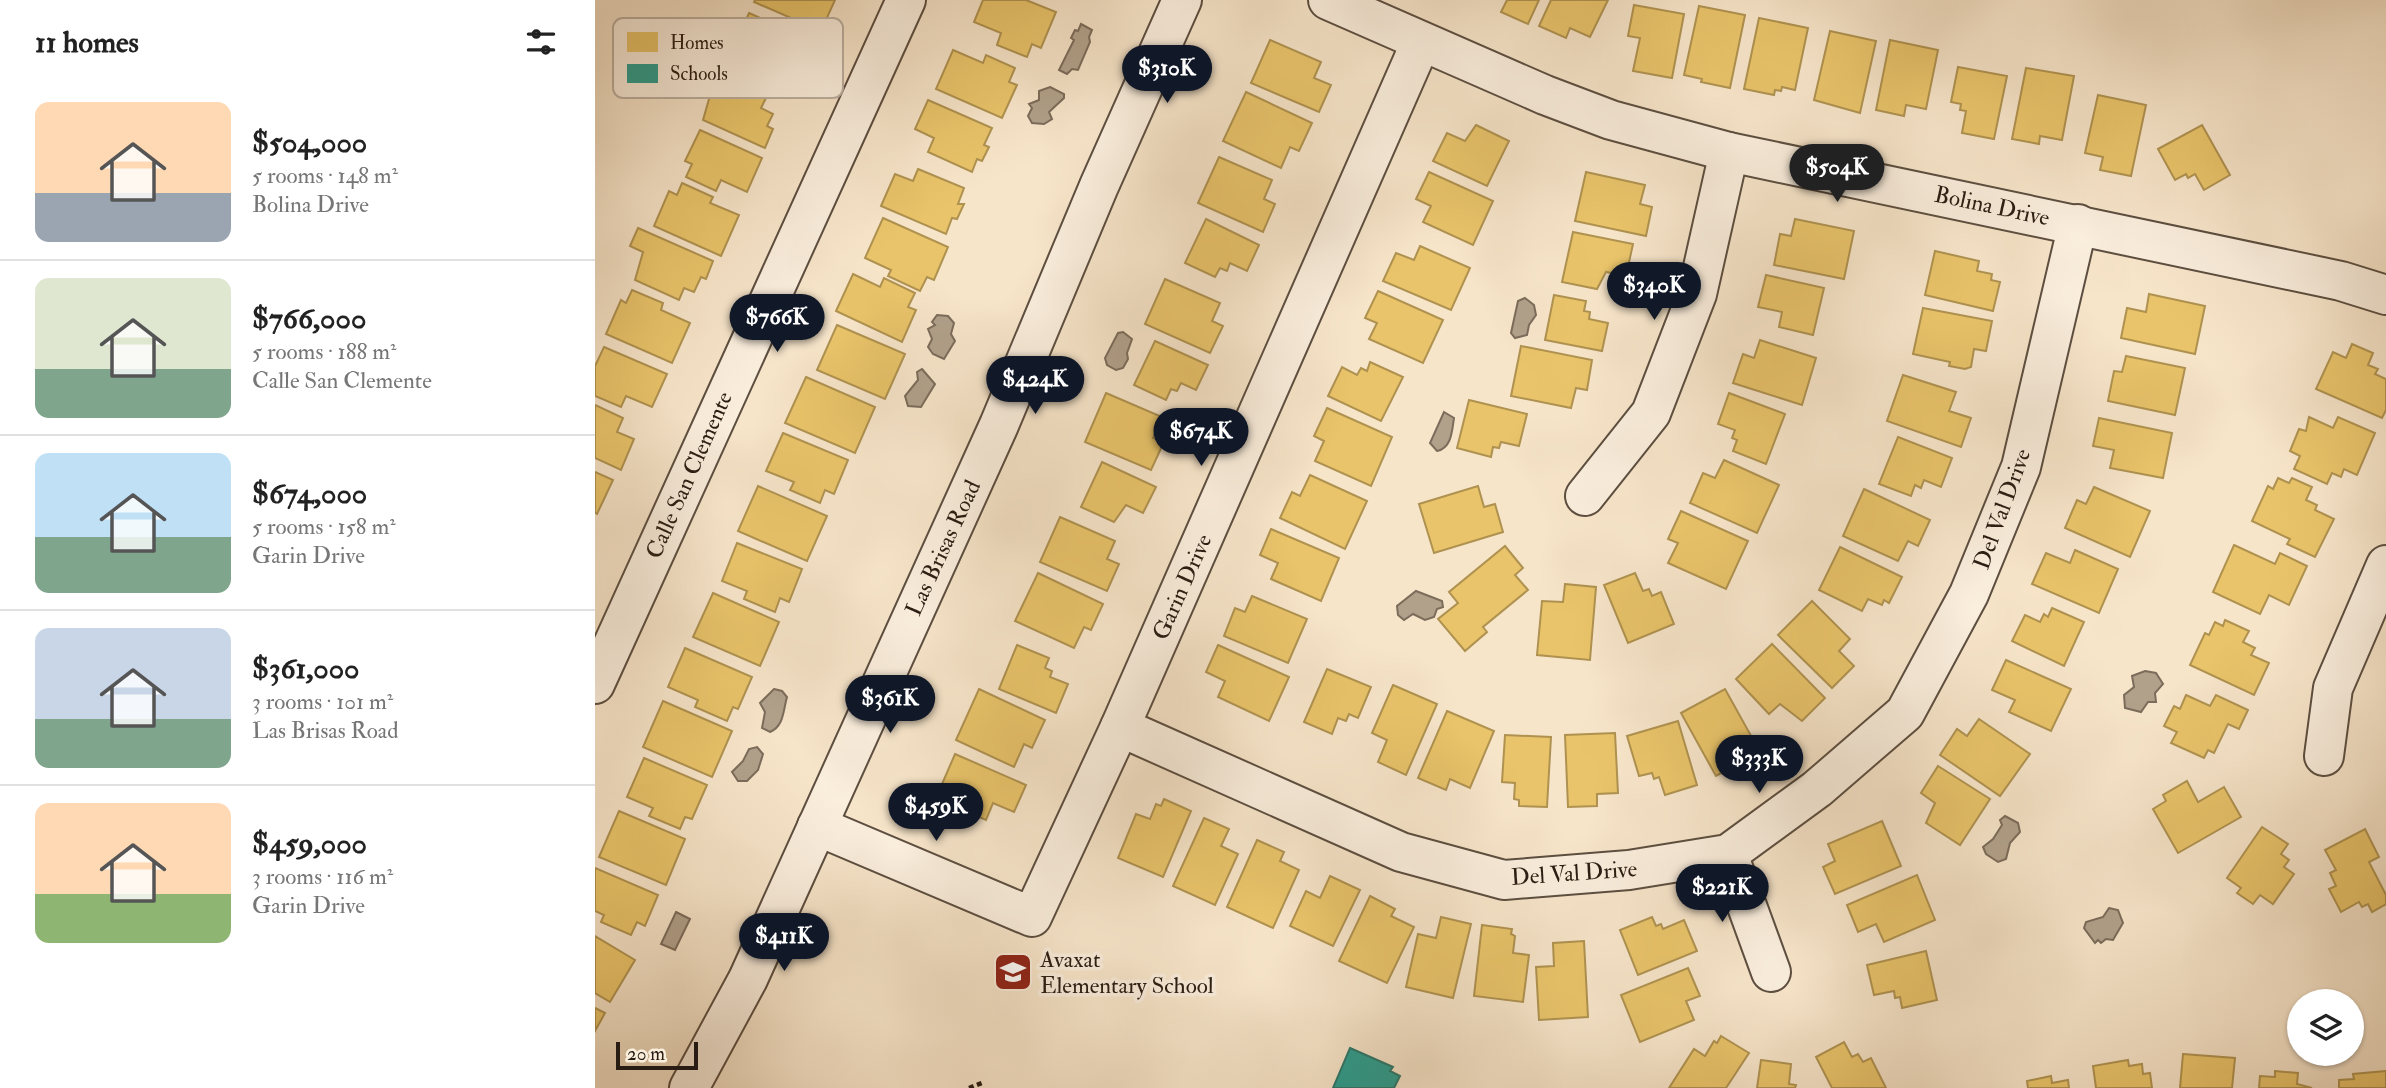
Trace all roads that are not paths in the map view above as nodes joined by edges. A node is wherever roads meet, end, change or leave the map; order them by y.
1 (906, 0) edge
2 (1182, 0) edge
3 (1328, 0) edge
4 (1421, 42) junction
5 (1729, 152) junction
6 (2078, 224) junction
7 (2386, 295) edge
8 (1585, 496) dead end
9 (2386, 565) edge
10 (595, 684) edge
11 (1120, 727) junction
12 (2323, 756) dead end
13 (817, 826) junction
14 (1728, 854) junction
15 (1771, 972) dead end
16 (688, 1088) edge

1 - 10 street, Calle San Clemente
2 - 13 street, Las Brisas Road
3 - 4 street, Bolina Drive
4 - 5 street, Bolina Drive
4 - 11 street, Garin Drive
5 - 6 street, Bolina Drive
5 - 8 street
6 - 7 street, Bolina Drive
6 - 14 street, Del Val Drive
9 - 12 street
11 - 13 street, Garin Drive
11 - 14 street, Del Val Drive
13 - 16 street, Las Brisas Road
14 - 15 street

